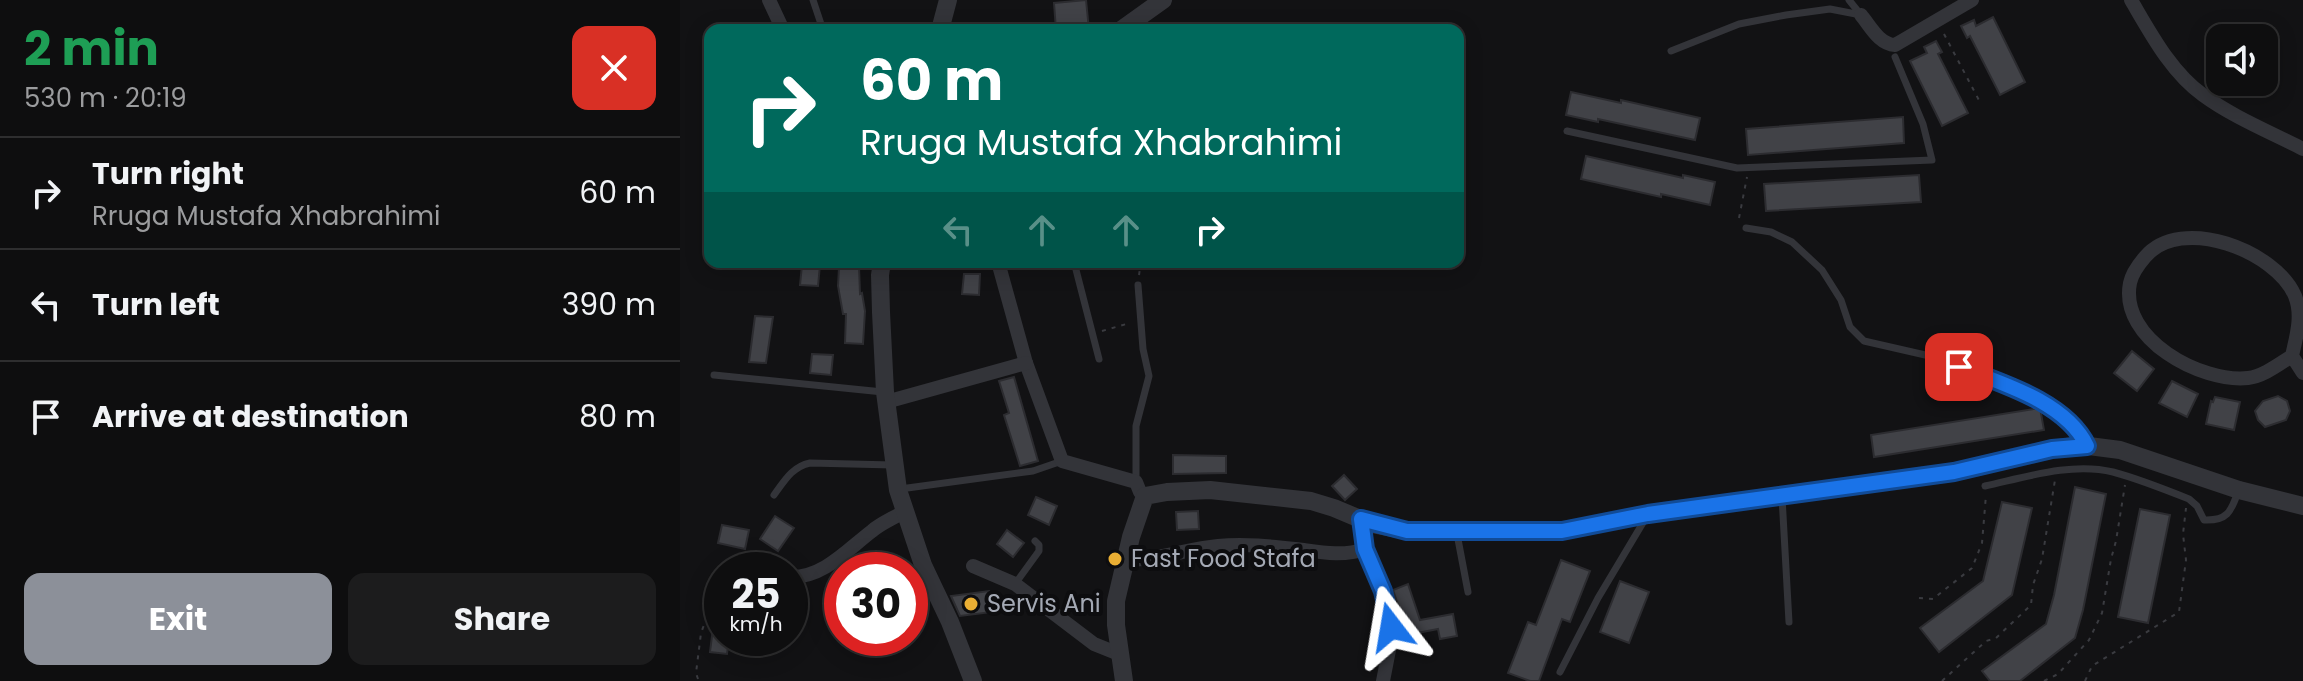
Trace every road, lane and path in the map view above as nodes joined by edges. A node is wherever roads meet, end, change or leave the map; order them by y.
1 (769, 0) edge
2 (813, 0) edge
3 (948, 0) edge
4 (1163, 0) edge
5 (1849, 0) edge
6 (1972, 0) edge
7 (2131, 0) edge
8 (1861, 15) junction
9 (780, 24) edge
10 (821, 24) edge
11 (942, 24) edge
12 (1129, 24) edge
13 (1942, 30) dead end
14 (1671, 51) dead end
15 (1892, 51) junction
16 (1981, 104) dead end
17 (1567, 131) dead end
18 (2302, 148) edge
19 (1748, 168) junction
20 (1739, 218) dead end
21 (1746, 228) dead end
22 (881, 268) edge
23 (1000, 268) edge
24 (1076, 268) edge
25 (1140, 268) edge
26 (1138, 285) joint
27 (1140, 320) junction
28 (1093, 333) junction
29 (2292, 356) junction
30 (1099, 359) dead end
31 (1026, 363) junction
32 (2303, 373) edge
33 (714, 375) dead end
34 (885, 397) junction
35 (2087, 446) junction
36 (1062, 461) junction
37 (893, 465) junction
38 (2056, 471) junction
39 (2126, 476) junction
40 (1985, 486) joint
41 (1140, 489) junction
42 (898, 490) junction
43 (2239, 490) junction
44 (774, 495) dead end
45 (1782, 495) junction
46 (2189, 499) junction
47 (2303, 506) edge
48 (905, 511) junction
49 (1648, 514) junction
50 (1361, 519) junction
51 (1457, 532) junction
52 (1035, 541) dead end
53 (1365, 549) junction
54 (1127, 560) junction
55 (973, 566) dead end
56 (808, 576) edge
57 (1015, 584) junction
58 (1468, 592) dead end
59 (1919, 598) dead end
60 (1789, 622) dead end
61 (704, 624) edge
62 (1119, 654) junction
63 (1560, 672) dead end
64 (698, 679) dead end
65 (973, 681) edge
66 (1124, 681) edge
67 (1383, 681) edge
68 (1942, 681) edge
69 (2044, 681) edge
70 (2085, 681) edge

1 - 9 street
2 - 10 lane
3 - 11 street
4 - 12 street
5 - 8 lane
6 - 15 street
7 - 18 street
8 - 14 lane
8 - 15 street
13 - 16 path
15 - 19 lane
17 - 19 lane
19 - 20 path
21 - 35 lane
22 - 34 street
23 - 31 street
24 - 28 lane
25 - 26 path
26 - 27 lane
27 - 28 path
27 - 41 lane
28 - 30 lane
29 - 29 street
29 - 32 street
31 - 34 street
31 - 36 street
33 - 34 lane
34 - 37 street
35 - 43 street
35 - 45 street
36 - 41 street
36 - 42 lane
37 - 42 street
37 - 44 lane
38 - 39 lane
38 - 40 lane
38 - 68 path
39 - 46 lane
39 - 69 path
40 - 59 path
41 - 50 street
41 - 54 street
42 - 48 street
43 - 46 lane
43 - 47 street
45 - 49 street
45 - 60 lane
46 - 70 path
48 - 56 street
48 - 65 street
49 - 51 street
49 - 63 lane
50 - 51 street
50 - 53 street
51 - 58 lane
52 - 57 lane
53 - 54 street
53 - 67 street
54 - 62 street
55 - 57 street
57 - 62 street
61 - 64 path
62 - 66 street

